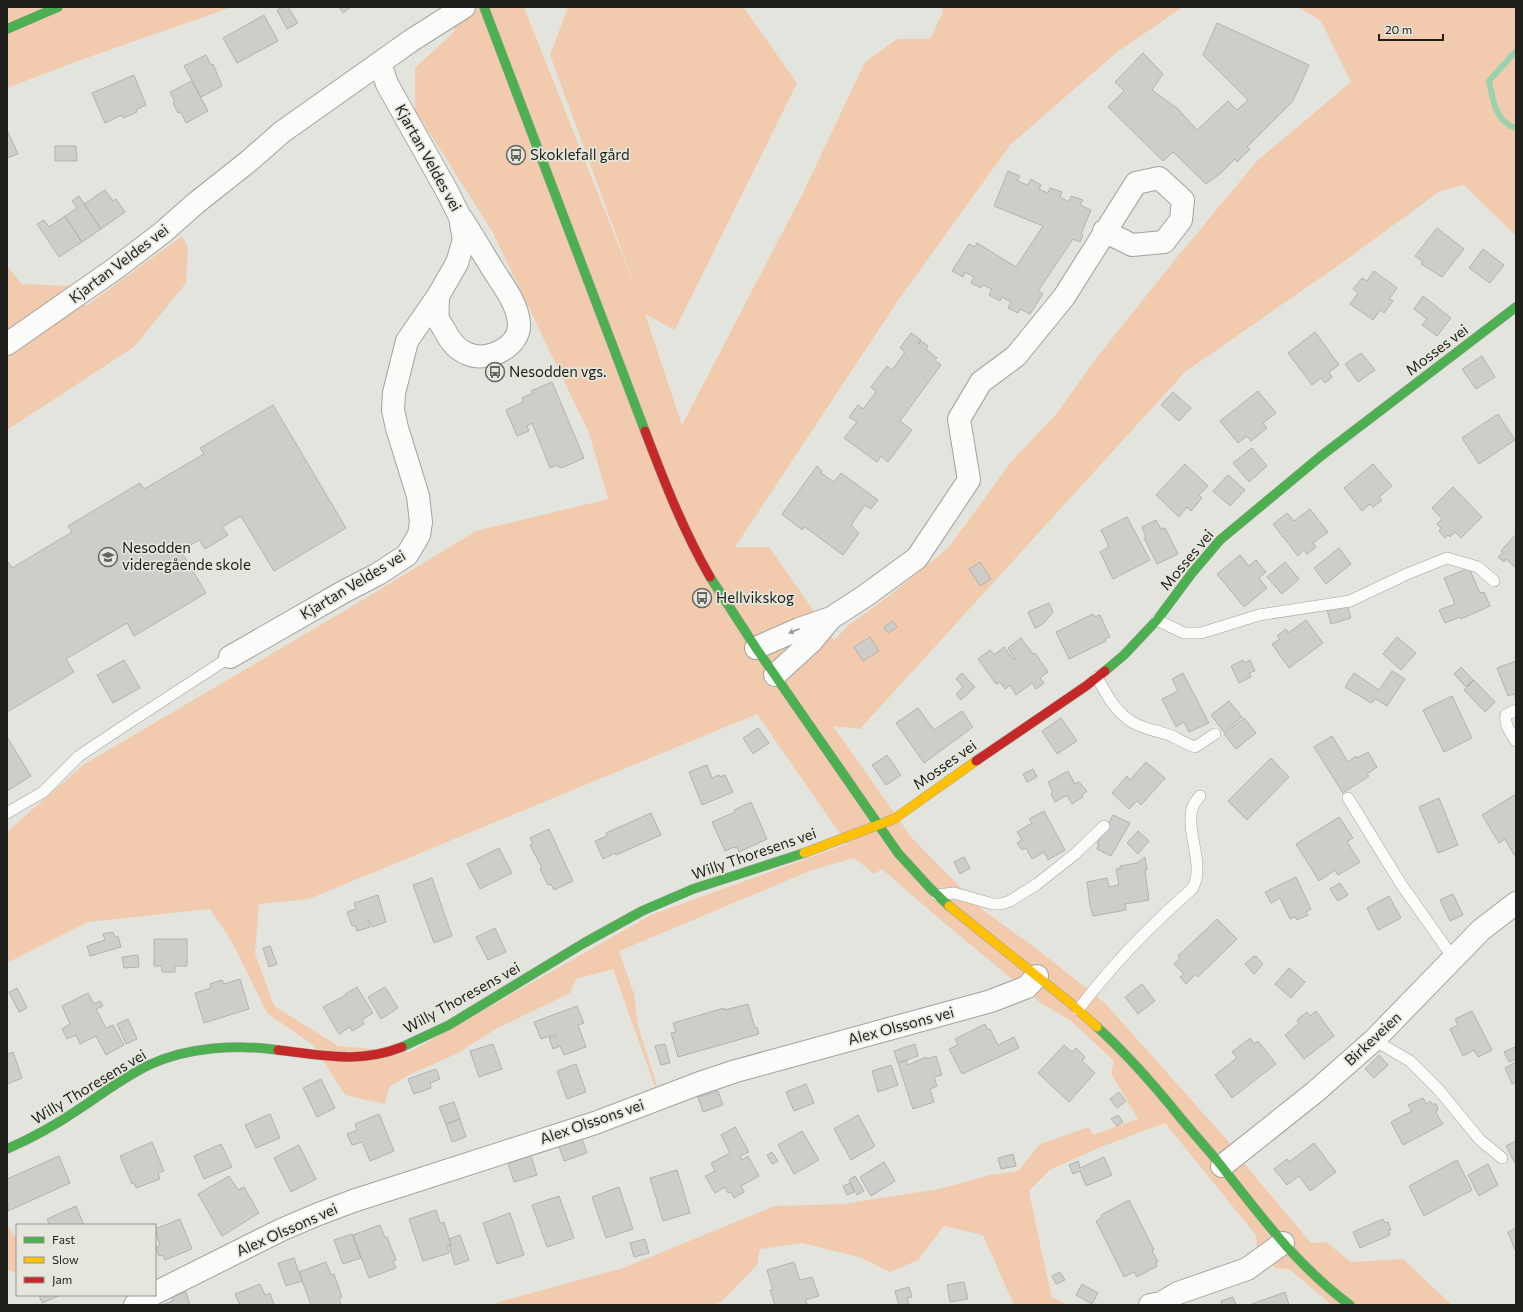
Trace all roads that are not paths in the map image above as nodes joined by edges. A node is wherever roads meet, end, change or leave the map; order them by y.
1 (58, 7) edge
2 (464, 7) edge
3 (484, 7) edge
4 (7, 29) edge
5 (380, 63) junction
6 (460, 217) junction
7 (1104, 231) dead end
8 (438, 296) junction
9 (1514, 312) edge
10 (7, 344) edge
11 (1494, 581) dead end
12 (830, 618) junction
13 (1157, 620) junction
14 (756, 648) junction
15 (230, 657) joint
16 (775, 676) junction
17 (1097, 677) junction
18 (1516, 710) edge
19 (1215, 734) dead end
20 (1516, 741) edge
21 (1200, 796) dead end
22 (1348, 798) dead end
23 (7, 814) edge
24 (878, 825) junction
25 (1104, 826) dead end
26 (937, 895) junction
27 (1516, 903) edge
28 (1454, 959) junction
29 (1037, 976) junction
30 (1078, 1010) junction
31 (1374, 1040) junction
32 (7, 1149) edge
33 (1502, 1158) dead end
34 (1222, 1166) junction
35 (1282, 1243) junction
36 (156, 1292) edge
37 (150, 1296) edge
38 (1157, 1304) edge
39 (135, 1305) edge
40 (1350, 1305) edge

1 - 4 street
2 - 5 street, Kjartan Veldes vei
3 - 14 street
5 - 6 street, Kjartan Veldes vei
5 - 10 street, Kjartan Veldes vei
6 - 8 street, Kjartan Veldes vei
6 - 8 street
7 - 12 street
8 - 15 street, Kjartan Veldes vei
9 - 13 street, Mosses vei
11 - 13 lane
12 -> 14 street
12 - 16 street
13 - 17 street, Mosses vei
14 - 16 street
15 - 23 lane
16 - 24 street
17 - 19 lane
17 - 24 street, Mosses vei
18 - 20 lane
21 - 30 lane
22 - 28 lane
24 - 26 street
24 - 32 street, Willy Thoresens vei
25 - 26 lane
26 - 29 street
27 - 28 street, Birkeveien
28 - 31 street, Birkeveien
29 - 30 street
29 - 36 street, Alex Olssons vei
30 - 34 street
31 - 33 lane
31 - 34 street, Birkeveien
34 - 35 street
35 - 38 street
35 - 40 street
37 - 39 street

